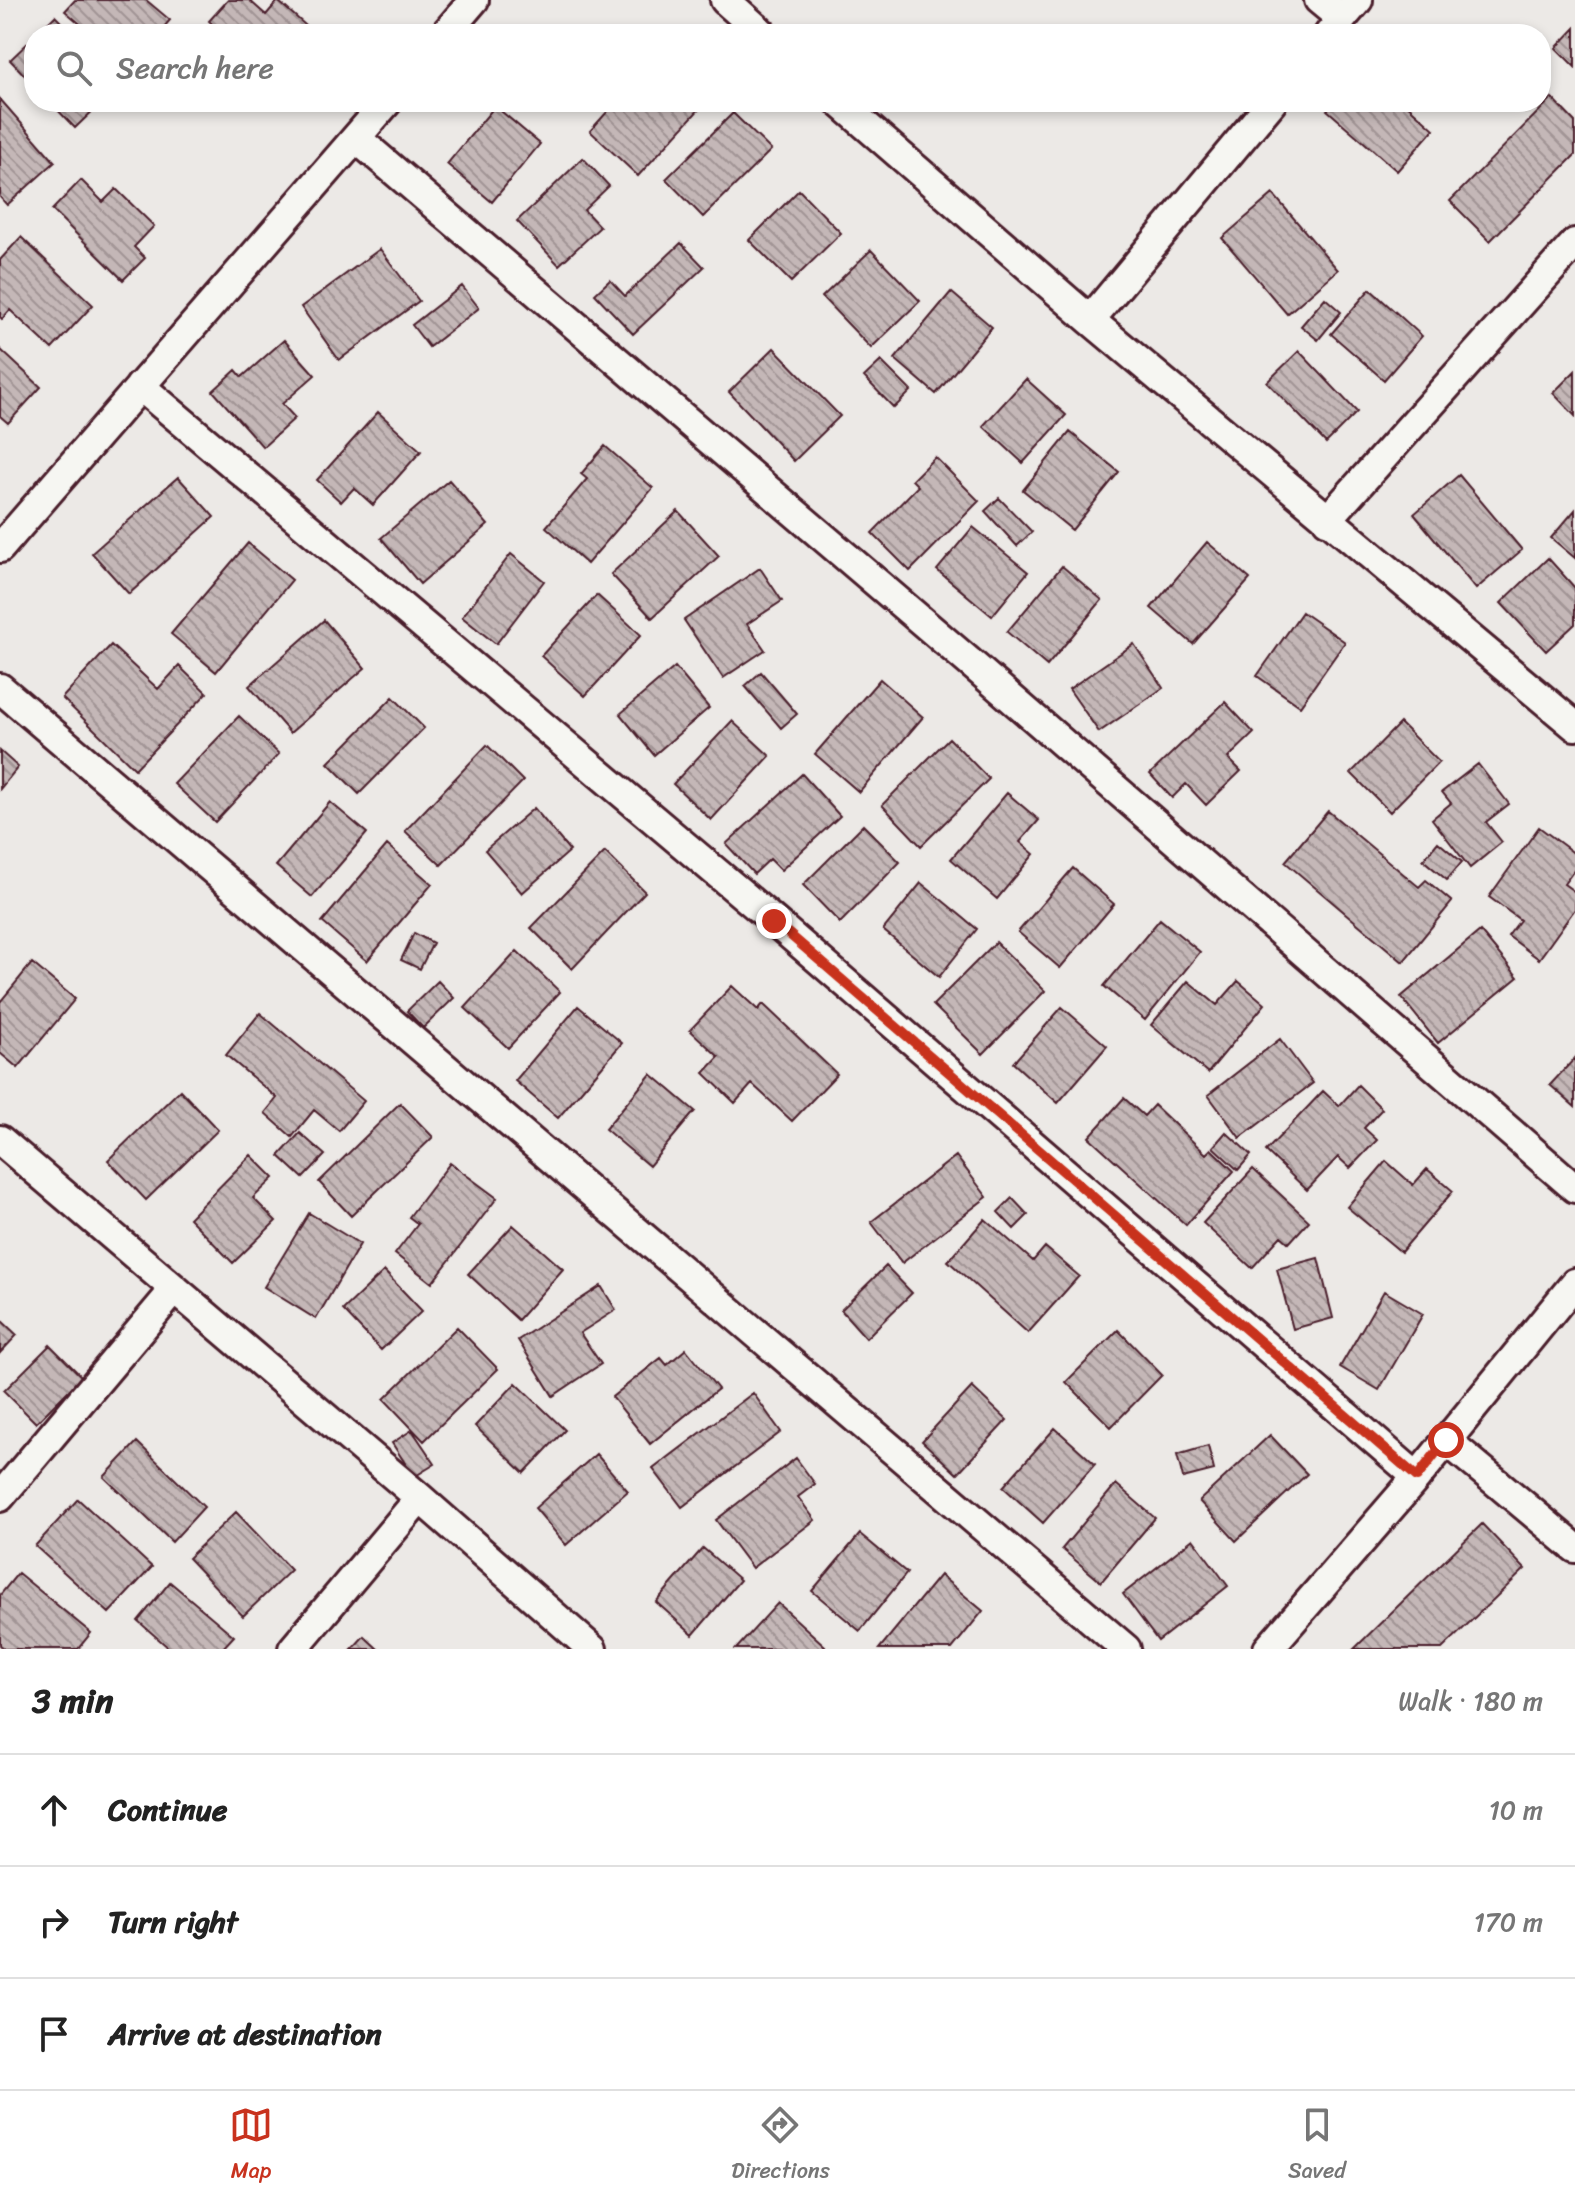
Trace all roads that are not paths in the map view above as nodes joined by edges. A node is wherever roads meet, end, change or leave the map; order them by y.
1 (474, 0) edge
2 (725, 0) edge
3 (1319, 0) edge
4 (1343, 18) edge
5 (454, 24) edge
6 (752, 24) edge
7 (378, 112) edge
8 (851, 112) edge
9 (1264, 112) edge
10 (356, 138) junction
11 (1575, 243) edge
12 (1090, 320) junction
13 (140, 386) junction
14 (1327, 520) junction
15 (0, 548) edge
16 (0, 688) edge
17 (1575, 726) edge
18 (0, 1140) edge
19 (1575, 1188) edge
20 (1575, 1283) edge
21 (175, 1289) junction
22 (1446, 1440) junction
23 (1417, 1477) junction
24 (0, 1497) edge
25 (420, 1498) junction
26 (1575, 1548) edge
27 (293, 1649) edge
28 (592, 1649) edge
29 (1126, 1649) edge
30 (1268, 1649) edge

1 - 5 street
2 - 6 street
3 - 4 street
7 - 10 street
8 - 12 street
9 - 12 street
10 - 13 street
10 - 19 street
11 - 14 street
12 - 14 street
13 - 15 street
13 - 23 street
14 - 17 street
16 - 29 street
18 - 21 street
20 - 22 street
21 - 24 street
21 - 25 street
22 - 23 street
22 - 26 street
23 - 30 street
25 - 27 street
25 - 28 street

